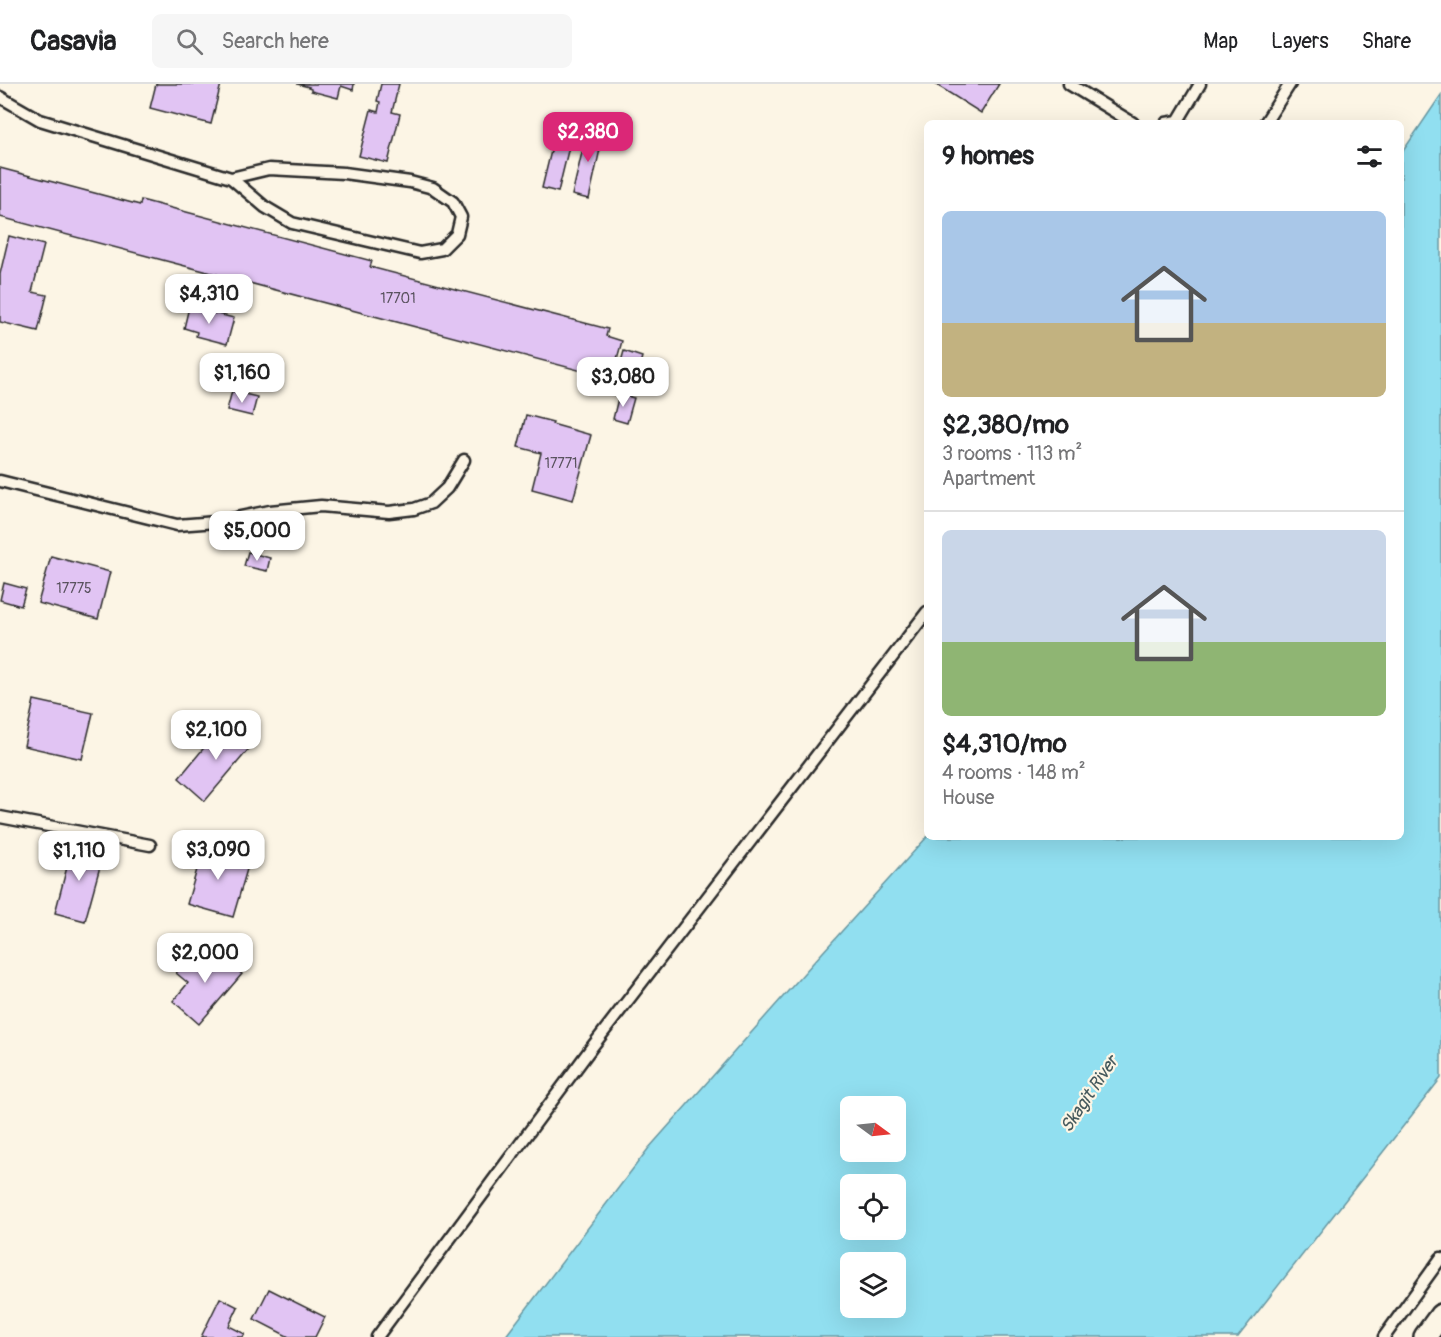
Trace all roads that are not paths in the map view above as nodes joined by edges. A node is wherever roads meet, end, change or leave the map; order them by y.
1 (1069, 84) edge
2 (1200, 84) edge
3 (1290, 84) edge
4 (0, 97) edge
5 (1128, 120) edge
6 (1179, 120) edge
7 (1267, 120) edge
8 (231, 178) junction
9 (464, 460) dead end
10 (0, 481) edge
11 (924, 616) edge
12 (0, 817) edge
13 (150, 845) dead end
14 (1441, 1258) edge
15 (1441, 1314) edge
16 (377, 1337) edge
17 (1384, 1337) edge
18 (1425, 1337) edge

1 - 5 lane
2 - 6 lane
3 - 7 lane
4 - 8 lane
8 - 8 lane
9 - 10 lane
11 - 16 lane
12 - 13 lane
14 - 17 lane
15 - 18 street

